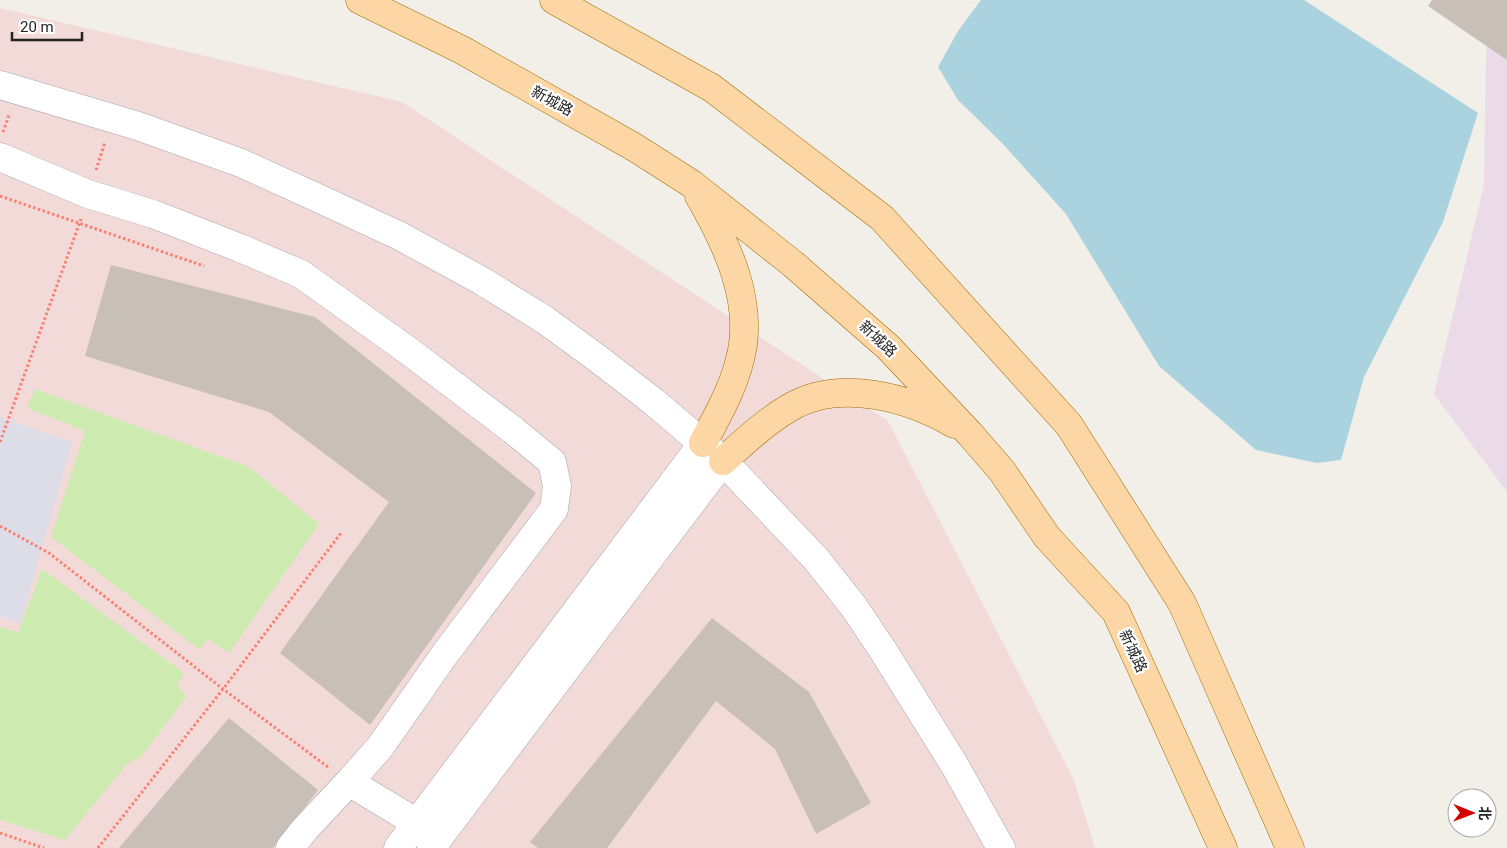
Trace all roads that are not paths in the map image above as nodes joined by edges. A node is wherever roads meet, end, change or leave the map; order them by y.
1 (360, 0) edge
2 (554, 0) edge
3 (0, 85) edge
4 (0, 157) edge
5 (692, 184) junction
6 (970, 434) junction
7 (703, 443) junction
8 (723, 461) junction
9 (349, 782) junction
10 (417, 823) junction
11 (290, 848) edge
12 (398, 848) edge
13 (431, 848) edge
14 (1001, 848) edge
15 (1223, 848) edge
16 (1290, 848) edge

1 - 5 main road, 新城路
2 - 16 main road
3 - 7 street
4 - 9 street
5 - 6 main road, 新城路
5 - 7 main road
6 - 8 main road
6 - 15 main road, 新城路
7 - 8 street
7 - 10 street
8 - 13 street
8 - 14 street
9 - 10 street
9 - 11 street
10 - 12 street

